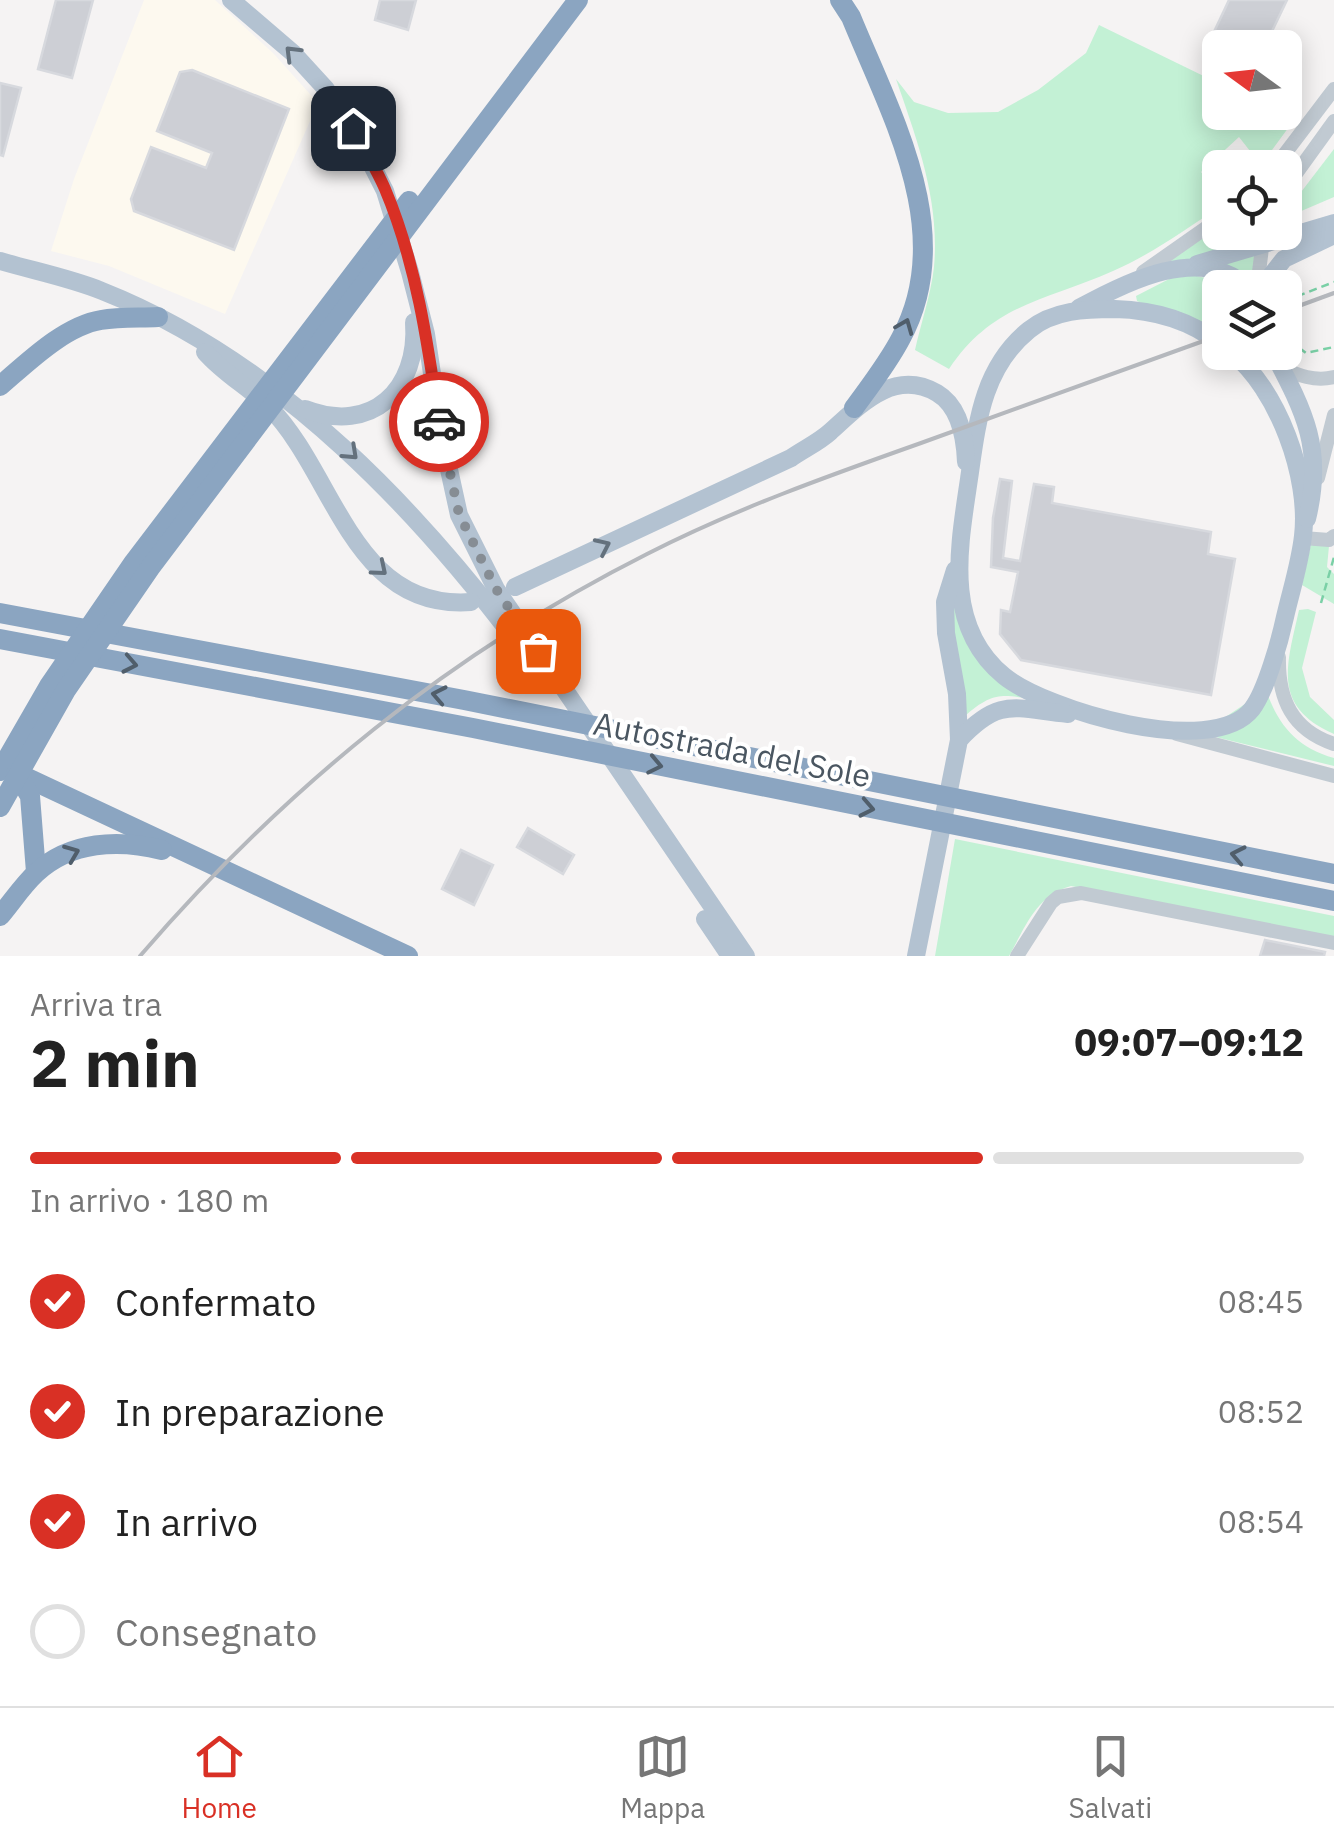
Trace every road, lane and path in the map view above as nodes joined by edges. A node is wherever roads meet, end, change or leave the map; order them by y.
1 (230, 0) edge
2 (242, 0) edge
3 (560, 0) edge
4 (578, 0) edge
5 (840, 0) edge
6 (260, 23) junction
7 (1334, 89) edge
8 (1334, 121) edge
9 (1288, 150) edge
10 (456, 151) junction
11 (1302, 165) edge
12 (1334, 223) edge
13 (1202, 231) edge
14 (1302, 231) edge
15 (1334, 235) edge
16 (1235, 250) edge
17 (0, 261) edge
18 (1197, 264) junction
19 (1219, 270) edge
20 (1275, 270) edge
21 (410, 272) junction
22 (1126, 282) junction
23 (1334, 282) edge
24 (1302, 294) edge
25 (1078, 308) junction
26 (158, 317) junction
27 (1202, 330) edge
28 (188, 333) junction
29 (1334, 347) edge
30 (1302, 350) edge
31 (1248, 370) edge
32 (1281, 370) edge
33 (1291, 370) edge
34 (1334, 377) edge
35 (0, 386) edge
36 (294, 405) junction
37 (854, 408) junction
38 (1334, 415) edge
39 (1316, 483) junction
40 (966, 500) junction
41 (1303, 536) junction
42 (1334, 536) edge
43 (1334, 557) edge
44 (956, 565) junction
45 (1333, 567) edge
46 (515, 587) dead end
47 (471, 602) dead end
48 (1320, 603) dead end
49 (0, 612) edge
50 (0, 639) edge
51 (1279, 645) junction
52 (542, 667) junction
53 (1089, 716) junction
54 (1167, 732) junction
55 (959, 740) junction
56 (1334, 744) edge
57 (5, 769) edge
58 (1334, 776) edge
59 (0, 806) edge
60 (203, 861) junction
61 (36, 872) junction
62 (1334, 874) edge
63 (1334, 901) edge
64 (0, 916) edge
65 (1332, 950) edge
66 (919, 953) edge
67 (408, 956) edge
68 (730, 956) edge
69 (746, 956) edge
70 (1017, 956) edge

1 - 6 main road
2 - 6 main road
3 - 10 highway
4 - 10 highway
37 -> 5 highway
21 -> 6 main road
7 - 9 street
8 - 11 street
10 - 57 highway
10 - 59 highway
12 - 14 main road
13 - 22 street
15 - 20 main road
16 - 18 main road
17 - 26 main road
18 - 19 main road
18 - 22 main road
21 - 36 main road
21 - 52 main road
22 - 25 main road
23 - 24 path
25 - 27 main road
25 - 40 main road
26 - 28 main road
26 - 35 highway
28 - 36 main road
28 -> 47 main road
29 - 30 path
31 - 41 main road
32 - 39 main road
33 - 34 street
36 -> 52 main road
37 - 40 main road
46 -> 37 main road
38 - 39 street
39 - 41 main road
40 - 44 main road
41 - 42 street
41 - 51 main road
43 - 45 path
44 - 53 main road
44 - 55 main road
45 - 48 path
62 -> 49 highway, Autostrada del Sole
50 -> 63 highway, Autostrada del Sole
51 - 54 main road
51 - 56 street
52 - 68 main road
52 - 69 main road
53 - 54 main road
53 - 55 main road
54 - 58 street
55 - 66 main road
57 - 60 highway
57 - 61 highway
61 -> 60 highway
60 - 67 highway
61 - 64 highway
65 - 70 street

